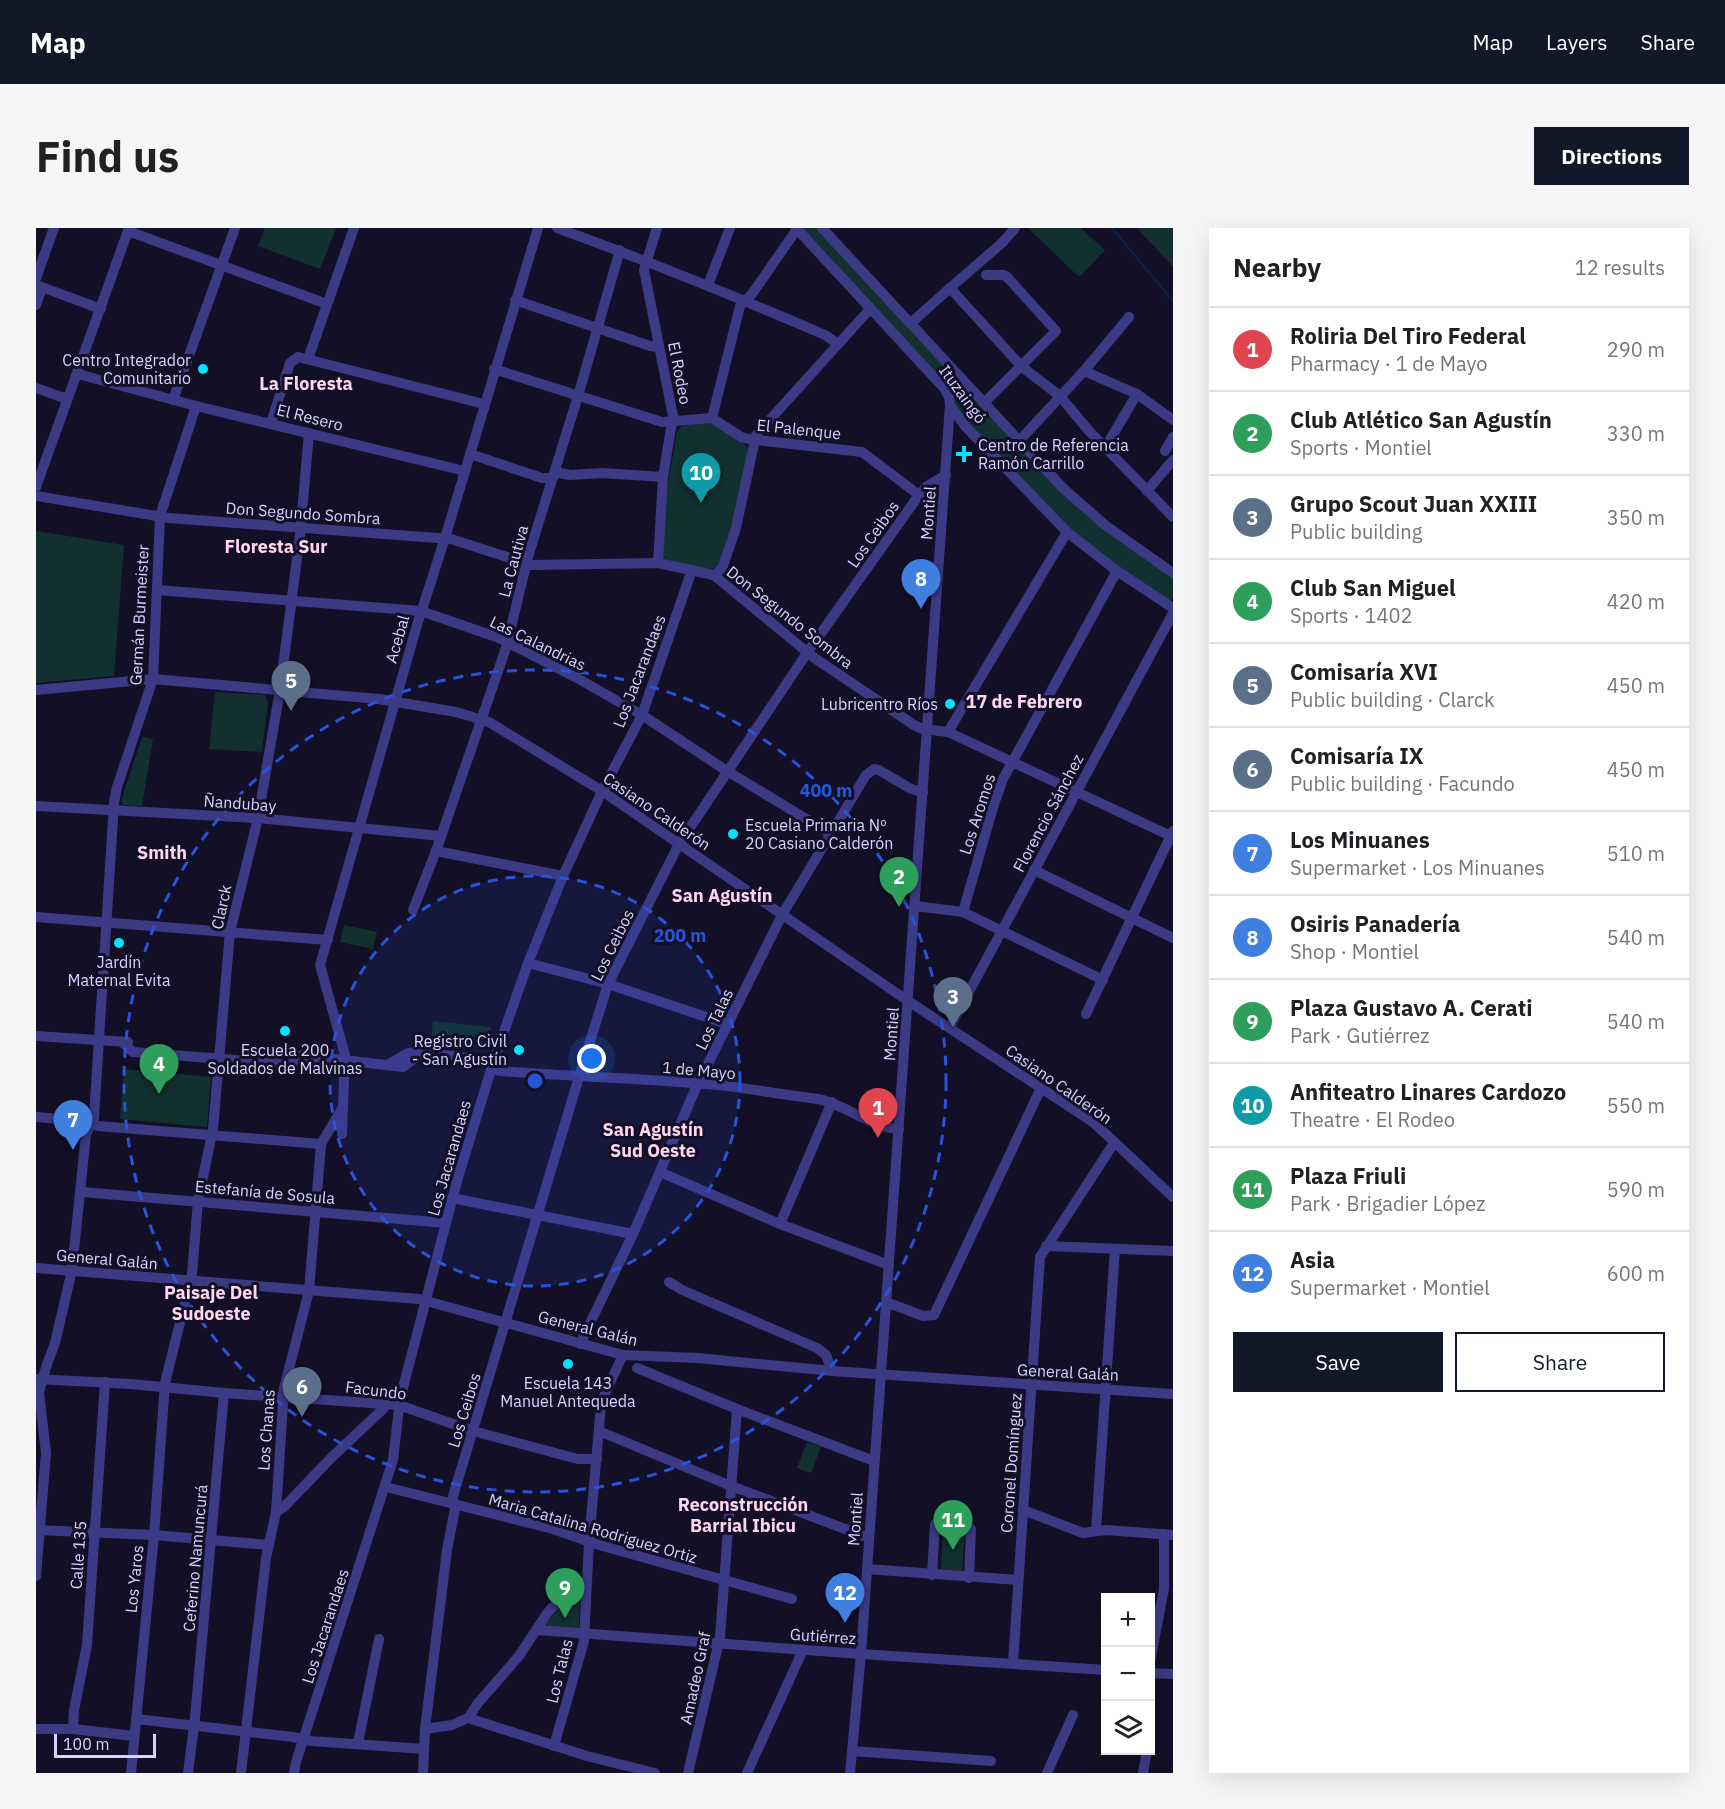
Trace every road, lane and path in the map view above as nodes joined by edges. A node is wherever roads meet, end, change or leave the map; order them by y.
1 (54, 228) edge
2 (235, 228) edge
3 (354, 228) edge
4 (538, 228) edge
5 (557, 228) edge
6 (657, 228) edge
7 (730, 228) edge
8 (796, 228) edge
9 (822, 228) edge
10 (1015, 228) edge
11 (128, 230) edge
12 (620, 250) junction
13 (647, 260) junction
14 (221, 267) junction
15 (986, 275) dead end
16 (38, 284) edge
17 (708, 285) junction
18 (950, 288) junction
19 (516, 300) junction
20 (745, 300) junction
21 (327, 304) junction
22 (36, 305) edge
23 (101, 309) junction
24 (870, 309) junction
25 (1129, 317) dead end
26 (911, 323) junction
27 (598, 328) junction
28 (837, 343) junction
29 (659, 347) junction
30 (308, 359) junction
31 (1022, 367) junction
32 (494, 369) junction
33 (1084, 370) junction
34 (78, 374) junction
35 (36, 388) edge
36 (1137, 394) junction
37 (578, 396) junction
38 (1060, 396) junction
39 (67, 399) junction
40 (173, 400) junction
41 (484, 404) junction
42 (984, 404) junction
43 (950, 405) junction
44 (1173, 405) edge
45 (196, 406) junction
46 (712, 418) junction
47 (1170, 418) edge
48 (673, 422) junction
49 (271, 423) junction
50 (965, 426) junction
51 (309, 433) junction
52 (949, 434) junction
53 (1173, 437) edge
54 (754, 440) junction
55 (1019, 441) junction
56 (1105, 448) junction
57 (1165, 451) dead end
58 (470, 454) junction
59 (1173, 460) edge
60 (465, 471) junction
61 (554, 475) junction
62 (946, 475) junction
63 (663, 477) junction
64 (36, 487) edge
65 (1147, 491) junction
66 (919, 495) junction
67 (36, 496) edge
68 (160, 516) junction
69 (1173, 517) edge
70 (300, 529) junction
71 (1067, 532) junction
72 (445, 538) junction
73 (658, 563) junction
74 (526, 564) junction
75 (692, 570) junction
76 (1116, 571) junction
77 (1173, 573) edge
78 (715, 576) junction
79 (157, 591) junction
80 (291, 602) junction
81 (1173, 610) edge
82 (421, 612) junction
83 (508, 642) junction
84 (807, 653) junction
85 (153, 679) junction
86 (36, 690) edge
87 (280, 690) junction
88 (395, 702) junction
89 (642, 715) junction
90 (483, 719) junction
91 (927, 730) junction
92 (948, 732) junction
93 (1013, 762) junction
94 (728, 771) junction
95 (602, 791) junction
96 (923, 792) junction
97 (1076, 792) junction
98 (36, 806) edge
99 (114, 810) junction
100 (258, 818) junction
101 (359, 828) junction
102 (831, 834) junction
103 (1172, 835) edge
104 (441, 837) junction
105 (679, 844) junction
106 (436, 851) junction
107 (1034, 870) junction
108 (563, 876) junction
109 (915, 906) junction
110 (412, 910) dead end
111 (963, 912) junction
112 (782, 915) junction
113 (36, 917) edge
114 (1132, 918) junction
115 (106, 922) junction
116 (1002, 931) junction
117 (230, 932) junction
118 (1173, 938) edge
119 (328, 940) junction
120 (528, 963) junction
121 (1103, 980) junction
122 (609, 984) junction
123 (908, 1001) junction
124 (1086, 1014) dead end
125 (727, 1024) junction
126 (950, 1027) junction
127 (36, 1036) edge
128 (99, 1041) junction
129 (220, 1058) junction
130 (346, 1060) junction
131 (492, 1066) junction
132 (579, 1077) junction
133 (699, 1084) junction
134 (1041, 1088) junction
135 (832, 1102) junction
136 (344, 1107) junction
137 (36, 1117) edge
138 (90, 1125) junction
139 (899, 1129) junction
140 (342, 1134) dead end
141 (212, 1135) junction
142 (1113, 1143) junction
143 (321, 1144) junction
144 (660, 1172) junction
145 (82, 1192) junction
146 (1173, 1197) edge
147 (452, 1198) junction
148 (198, 1201) junction
149 (316, 1211) junction
150 (538, 1215) junction
151 (446, 1223) junction
152 (780, 1224) junction
153 (633, 1234) junction
154 (1046, 1246) junction
155 (1115, 1249) junction
156 (1173, 1251) edge
157 (889, 1265) junction
158 (36, 1268) edge
159 (72, 1270) junction
160 (190, 1281) junction
161 (669, 1282) dead end
162 (309, 1291) junction
163 (426, 1301) junction
164 (886, 1302) junction
165 (506, 1323) junction
166 (580, 1344) junction
167 (623, 1355) junction
168 (637, 1368) dead end
169 (832, 1371) junction
170 (880, 1374) junction
171 (39, 1379) edge
172 (105, 1382) junction
173 (1031, 1385) junction
174 (165, 1387) junction
175 (1106, 1389) junction
176 (224, 1393) junction
177 (1173, 1394) edge
178 (283, 1396) junction
179 (386, 1404) junction
180 (399, 1405) junction
181 (737, 1409) junction
182 (474, 1431) junction
183 (599, 1431) junction
184 (597, 1459) junction
185 (874, 1461) junction
186 (731, 1486) junction
187 (386, 1487) junction
188 (454, 1504) junction
189 (1023, 1510) junction
190 (276, 1512) junction
191 (38, 1530) edge
192 (1096, 1530) junction
193 (94, 1533) junction
194 (1169, 1534) edge
195 (154, 1535) junction
196 (869, 1538) junction
197 (212, 1539) junction
198 (589, 1542) junction
199 (269, 1545) junction
200 (867, 1569) junction
201 (932, 1575) junction
202 (36, 1576) edge
203 (969, 1578) junction
204 (1018, 1580) junction
205 (723, 1581) junction
206 (586, 1586) junction
207 (792, 1599) dead end
208 (538, 1630) junction
209 (584, 1634) junction
210 (379, 1639) dead end
211 (720, 1643) junction
212 (1153, 1647) edge
213 (803, 1650) junction
214 (861, 1654) junction
215 (1013, 1663) junction
216 (1101, 1670) edge
217 (1155, 1673) edge
218 (1173, 1674) edge
219 (1073, 1715) dead end
220 (468, 1718) junction
221 (136, 1719) junction
222 (194, 1725) junction
223 (36, 1729) edge
224 (73, 1729) junction
225 (425, 1729) junction
226 (246, 1732) junction
227 (134, 1736) junction
228 (304, 1740) junction
229 (358, 1743) junction
230 (554, 1746) junction
231 (424, 1749) junction
232 (852, 1751) junction
233 (1146, 1755) edge
234 (991, 1761) dead end
235 (131, 1773) edge
236 (188, 1773) edge
237 (241, 1773) edge
238 (294, 1773) edge
239 (423, 1773) edge
240 (655, 1773) edge
241 (688, 1773) edge
242 (747, 1773) edge
243 (850, 1773) edge
244 (1047, 1773) edge
245 (1143, 1773) edge

1 - 16 street
2 - 14 street
3 - 21 street
4 - 19 street, Acebal
5 - 12 street
6 - 13 street, El Rodeo
7 - 17 street
8 - 20 street
8 - 24 street, Ituzaingó
9 - 26 street, Ituzaingó
10 - 18 street
11 - 14 street
11 - 23 street
12 - 13 street
12 - 27 street, La Cautiva
13 - 17 street
13 - 29 street, El Rodeo
14 - 21 street
14 - 40 street
15 - 31 street
16 - 22 street
16 - 23 street
17 - 20 street
18 - 26 street
18 - 31 street
19 - 27 street
19 - 32 street, Acebal
20 - 28 street
20 - 46 street
21 - 30 street
23 - 34 street
24 - 28 street
24 - 43 street, Ituzaingó
25 - 33 street
26 - 42 street, Ituzaingó
27 - 29 street
27 - 37 street, La Cautiva
28 - 54 street
29 - 48 street, El Rodeo
30 - 41 street
30 - 49 street
31 - 38 street
31 - 42 street
32 - 37 street
32 - 41 street, Acebal
33 - 36 street
33 - 38 street
34 - 39 street
34 - 40 street, El Resero
35 - 39 street
36 - 47 street
36 - 56 street
37 - 48 street
37 - 61 street, La Cautiva
38 - 55 street
38 - 56 street
39 - 64 street
40 - 45 street, El Resero
41 - 58 street, Acebal
42 - 55 street, Ituzaingó
43 - 50 street, Ituzaingó
43 - 52 street, Montiel
44 - 47 street
45 - 49 street, El Resero
45 - 68 street, Germán Burmeister
46 - 48 street
46 - 54 street, El Palenque
48 - 63 street, El Rodeo
49 - 51 street, El Resero
50 - 52 street
50 - 71 street, Ituzaingó
51 - 60 street, El Resero
51 - 70 street, Clarck
52 - 62 street, Montiel
53 - 57 street
54 - 66 street, El Palenque
54 - 78 street
55 - 77 street, Ituzaingó
56 - 65 street
58 - 60 street, Acebal
58 - 61 street
59 - 65 street
60 - 72 street, Acebal
61 - 63 street
61 - 74 street, La Cautiva
62 - 66 street, Los Ceibos
62 - 91 street, Montiel
63 - 73 street, El Rodeo
65 - 69 street
66 - 84 street, Los Ceibos
67 - 68 street, Don Segundo Sombra
68 - 70 street, Don Segundo Sombra
68 - 79 street, Germán Burmeister
70 - 72 street, Don Segundo Sombra
70 - 80 street, Clarck
71 - 76 street, Ituzaingó
71 - 92 street
72 - 74 street, Don Segundo Sombra
72 - 82 street, Acebal
73 - 74 street, Don Segundo Sombra
73 - 75 street, Don Segundo Sombra
74 - 83 street, La Cautiva
75 - 78 street, Don Segundo Sombra
75 - 89 street, Los Jacarandaes
76 - 81 street, Ituzaingó
76 - 93 street, Los Aromos
78 - 84 street, Don Segundo Sombra
79 - 80 street, Las Calandrias
79 - 85 street, Germán Burmeister
80 - 82 street, Las Calandrias
80 - 87 street, Clarck
81 - 97 street, Florencio Sánchez
82 - 83 street, Las Calandrias
82 - 88 street, Acebal
83 - 89 street, Las Calandrias
83 - 90 street, La Cautiva
84 - 91 street, Don Segundo Sombra
84 - 94 street, Los Ceibos
85 - 86 street, Casiano Calderón
85 - 87 street, Casiano Calderón
85 - 99 street, Germán Burmeister
87 - 88 street, Casiano Calderón
87 - 100 street, Clarck
88 - 90 street, Casiano Calderón
88 - 101 street, Acebal
89 - 94 street, Las Calandrias
89 - 95 street, Los Jacarandaes
90 - 95 street, Casiano Calderón
90 - 104 street, La Cautiva
91 - 92 street, Don Segundo Sombra
91 - 96 street, Montiel
92 - 93 street, Don Segundo Sombra
93 - 97 street, Don Segundo Sombra
93 - 111 street, Los Aromos
94 - 102 street, Las Calandrias
94 - 105 street, Los Ceibos
95 - 105 street, Casiano Calderón
95 - 108 street, Los Jacarandaes
96 - 102 street, Los Talas
96 - 109 street, Montiel
97 - 103 street, Don Segundo Sombra
97 - 107 street, Florencio Sánchez
98 - 99 street, Ñandubay
99 - 100 street, Ñandubay
99 - 115 street, Germán Burmeister
100 - 101 street, Ñandubay
100 - 117 street, Clarck
101 - 104 street, Ñandubay
101 - 119 street, Acebal
102 - 112 street, Los Talas
103 - 114 street
104 - 106 street, La Cautiva
105 - 112 street, Casiano Calderón
105 - 122 street, Los Ceibos
106 - 108 street
106 - 110 street, La Cautiva
107 - 114 street
107 - 116 street, Florencio Sánchez
108 - 120 street, Los Jacarandaes
109 - 111 street
109 - 123 street, Montiel
111 - 116 street
112 - 123 street, Casiano Calderón
112 - 125 street, Los Talas
113 - 115 street
114 - 118 street
114 - 121 street
115 - 117 street
115 - 128 street, Germán Burmeister
116 - 121 street
116 - 126 street, Florencio Sánchez
117 - 119 street
117 - 129 street, Clarck
119 - 130 street, Acebal
120 - 122 street
120 - 131 street, Los Jacarandaes
121 - 124 street
122 - 125 street
122 - 132 street, Los Ceibos
123 - 126 street, Casiano Calderón
123 - 139 street, Montiel
125 - 133 street, Los Talas
126 - 134 street, Casiano Calderón
127 - 128 street
128 - 129 street
128 - 138 street, Germán Burmeister
129 - 130 street
129 - 141 street, Clarck
130 - 131 street, 1 de Mayo
130 - 136 street, Los Chanas
131 - 132 street, 1 de Mayo
131 - 147 street, Los Jacarandaes
132 - 133 street, 1 de Mayo
132 - 150 street, Los Ceibos
133 - 135 street, 1 de Mayo
133 - 144 street, Los Talas
134 - 142 street, Casiano Calderón
134 - 164 street
135 - 139 street, 1 de Mayo
135 - 152 street
136 - 140 street
136 - 143 street, Los Chanas
137 - 138 street
138 - 141 street
138 - 145 street, Germán Burmeister
139 - 157 street, Montiel
141 - 143 street
141 - 148 street, Clarck
142 - 146 street, Casiano Calderón
142 - 154 street, Coronel Domínguez
143 - 149 street, Los Chanas
144 - 152 street
144 - 153 street, Los Talas
145 - 148 street, Estefanía de Sosula
145 - 159 street, Germán Burmeister
147 - 150 street
147 - 151 street, Los Jacarandaes
148 - 149 street, Estefanía de Sosula
148 - 160 street, Clarck
149 - 151 street, Estefanía de Sosula
149 - 162 street, Los Chanas
150 - 153 street
150 - 165 street, Los Ceibos
151 - 163 street, Los Jacarandaes
152 - 157 street
153 - 166 street, Los Talas
154 - 155 street
154 - 173 street, Coronel Domínguez
155 - 156 street
155 - 175 street
157 - 164 street, Montiel
158 - 159 street, General Galán
159 - 160 street, General Galán
159 - 171 street, Germán Burmeister
160 - 162 street, General Galán
160 - 174 street, Clarck
161 - 169 street
162 - 163 street, General Galán
162 - 178 street, Los Chanas
163 - 165 street, General Galán
163 - 180 street, Los Jacarandaes
164 - 170 street, Montiel
165 - 166 street, General Galán
165 - 182 street, Los Ceibos
166 - 167 street, General Galán
167 - 169 street, General Galán
167 - 183 street, Los Talas
168 - 181 street
169 - 170 street, General Galán
170 - 173 street, General Galán
170 - 185 street, Montiel
171 - 172 street, Facundo
171 - 191 street, Germán Burmeister
172 - 174 street, Facundo
172 - 193 street, Calle 135
173 - 175 street, General Galán
173 - 189 street, Coronel Domínguez
174 - 176 street, Facundo
174 - 195 street, Los Yaros
175 - 177 street, General Galán
175 - 192 street
176 - 178 street, Facundo
176 - 197 street, Ceferino Namuncurá
178 - 179 street, Facundo
178 - 190 street, Los Chanas
179 - 180 street, Facundo
179 - 190 street
180 - 182 street, Facundo
180 - 187 street, Los Jacarandaes
181 - 185 street
181 - 186 street, Amadeo Graf
182 - 184 street, Facundo
182 - 188 street, Los Ceibos
183 - 184 street, Los Talas
183 - 186 street
184 - 198 street, Los Talas
185 - 196 street, Montiel
186 - 196 street
186 - 205 street, Amadeo Graf
187 - 188 street, Maria Catalina Rodriguez Ortiz
187 - 228 street, Los Jacarandaes
188 - 198 street, Maria Catalina Rodriguez Ortiz
188 - 225 street, Los Ceibos
189 - 192 street
189 - 204 street, Coronel Domínguez
190 - 199 street, Los Chanas
191 - 193 street
191 - 202 street, Germán Burmeister
192 - 194 street
193 - 195 street
193 - 224 street, Calle 135
194 - 212 street
195 - 197 street
195 - 221 street, Los Yaros
196 - 200 street, Montiel
197 - 199 street
197 - 222 street, Ceferino Namuncurá
198 - 205 street, Maria Catalina Rodriguez Ortiz
198 - 206 street, Los Talas
199 - 226 street, Los Chanas
200 - 201 street
200 - 214 street, Montiel
201 - 203 street
201 - 203 street
203 - 204 street
204 - 215 street, Coronel Domínguez
205 - 207 street, Maria Catalina Rodriguez Ortiz
205 - 211 street, Amadeo Graf
206 - 208 street
206 - 209 street, Los Talas
208 - 209 street, Gutiérrez
208 - 220 street
209 - 211 street, Gutiérrez
209 - 230 street, Los Talas
210 - 229 street
211 - 213 street, Gutiérrez
211 - 241 street, Amadeo Graf
213 - 214 street, Gutiérrez
213 - 242 street
214 - 215 street, Gutiérrez
214 - 232 street, Montiel
215 - 216 street, Gutiérrez
217 - 218 street
219 - 244 street
220 - 225 street
220 - 230 street
221 - 222 street
221 - 227 street, Los Yaros
222 - 226 street
222 - 236 street, Ceferino Namuncurá
223 - 224 street
224 - 227 street
225 - 231 street, Los Ceibos
226 - 228 street
226 - 237 street, Los Chanas
227 - 235 street, Los Yaros
228 - 229 street
228 - 238 street, Los Jacarandaes
229 - 231 street
230 - 240 street
231 - 239 street, Los Ceibos
232 - 234 street
232 - 243 street, Montiel
233 - 245 street

